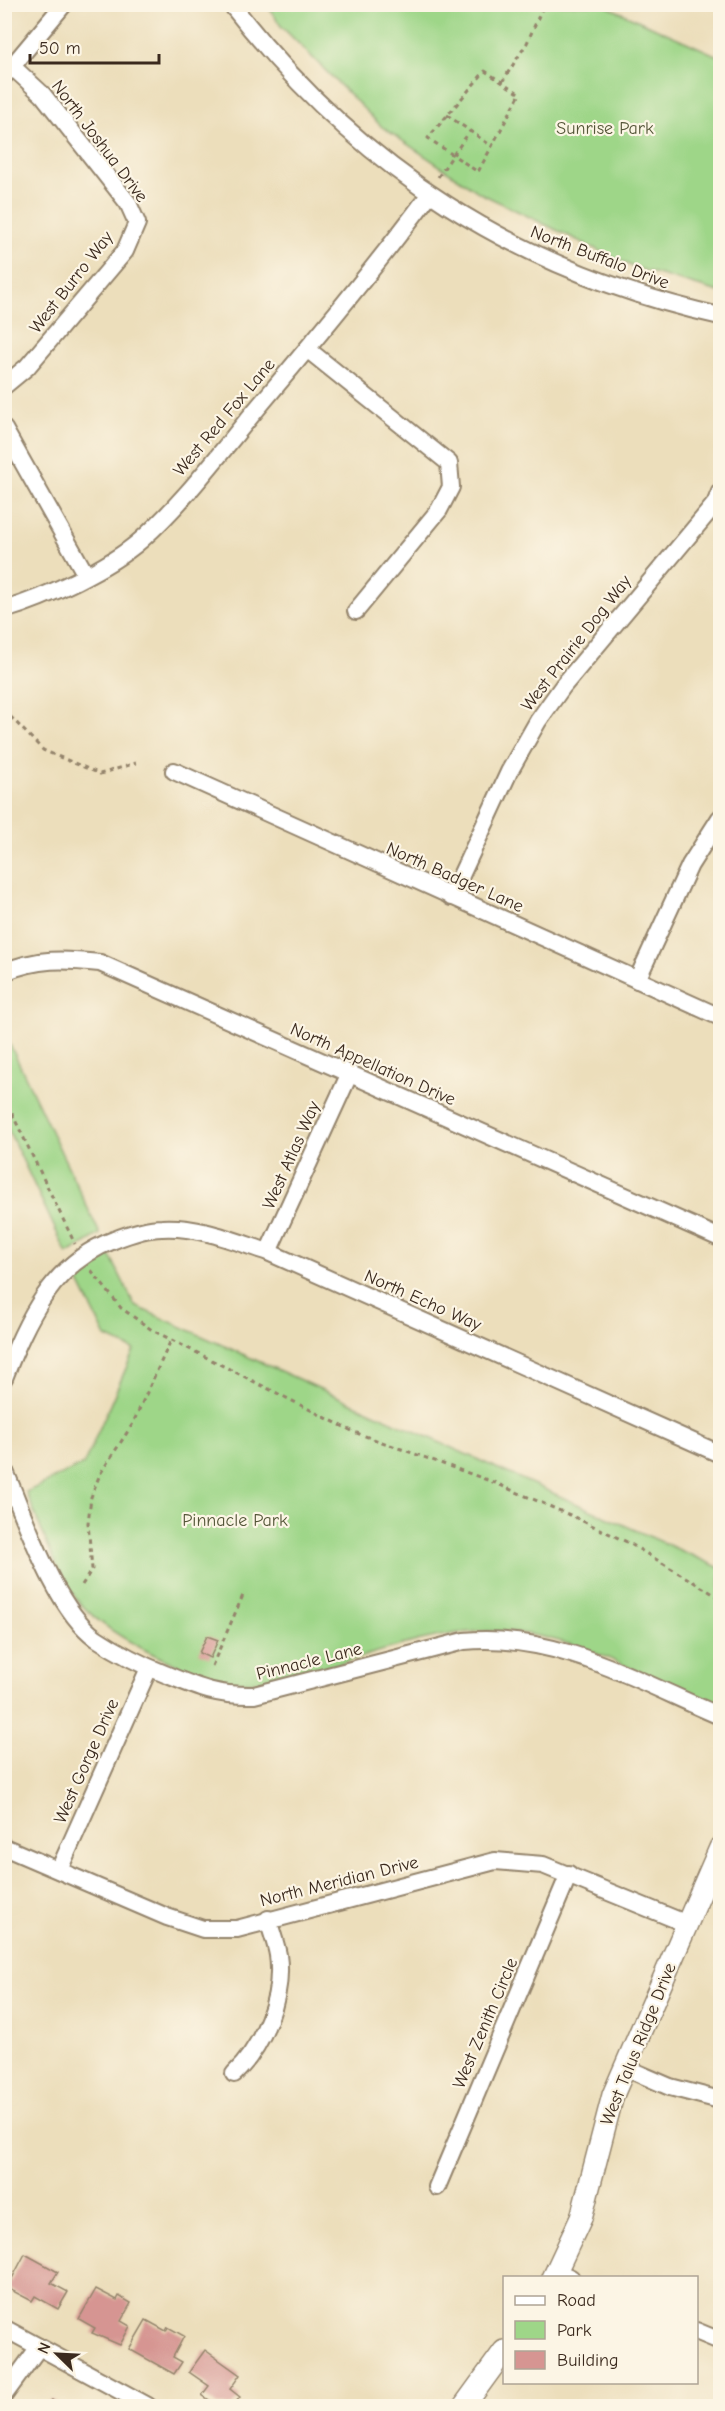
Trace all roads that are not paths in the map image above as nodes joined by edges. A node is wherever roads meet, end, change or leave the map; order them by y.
1 (64, 4) edge
2 (231, 4) edge
3 (7, 67) edge
4 (429, 195) junction
5 (137, 224) joint
6 (720, 316) edge
7 (307, 349) junction
8 (4, 386) edge
9 (4, 429) edge
10 (720, 492) edge
11 (86, 575) junction
12 (4, 610) edge
13 (357, 611) dead end
14 (174, 771) dead end
15 (720, 818) edge
16 (451, 897) junction
17 (4, 972) edge
18 (637, 980) junction
19 (720, 1017) edge
20 (349, 1075) junction
21 (720, 1238) edge
22 (268, 1252) junction
23 (4, 1378) edge
24 (720, 1454) edge
25 (4, 1469) edge
26 (149, 1668) junction
27 (720, 1716) edge
28 (4, 1847) edge
29 (720, 1848) edge
30 (58, 1870) junction
31 (569, 1874) junction
32 (268, 1919) junction
33 (687, 1924) junction
34 (626, 2068) junction
35 (234, 2074) dead end
36 (720, 2100) edge
37 (437, 2187) dead end
38 (560, 2275) edge
39 (4, 2328) edge
40 (698, 2332) edge
41 (720, 2341) edge
42 (39, 2347) junction
43 (503, 2351) edge
44 (4, 2395) edge
45 (148, 2406) edge
46 (464, 2406) edge

1 - 3 street
2 - 4 street, North Buffalo Drive
3 - 5 street, North Joshua Drive
4 - 6 street, North Buffalo Drive
4 - 7 street, West Red Fox Lane
5 - 8 street, West Burro Way
7 - 11 street, West Red Fox Lane
7 - 13 street
9 - 11 street
10 - 16 street, West Prairie Dog Way
11 - 12 street, West Red Fox Lane
14 - 16 street, North Badger Lane
15 - 18 street
16 - 18 street, North Badger Lane
17 - 20 street, North Appellation Drive
18 - 19 street, North Badger Lane
20 - 21 street, North Appellation Drive
20 - 22 street, West Atlas Way
22 - 23 street, North Echo Way
22 - 24 street, North Echo Way
25 - 26 street, Pinnacle Lane
26 - 27 street, Pinnacle Lane
26 - 30 street, West Gorge Drive
28 - 30 street, North Meridian Drive
29 - 33 street, West Talus Ridge Drive
30 - 32 street, North Meridian Drive
31 - 32 street, North Meridian Drive
31 - 33 street, North Meridian Drive
31 - 37 street, West Zenith Circle
32 - 35 street
33 - 34 street, West Talus Ridge Drive
34 - 36 street
34 - 38 street, West Talus Ridge Drive
39 - 42 street
40 - 41 street
42 - 44 street
42 - 45 street
43 - 46 street

